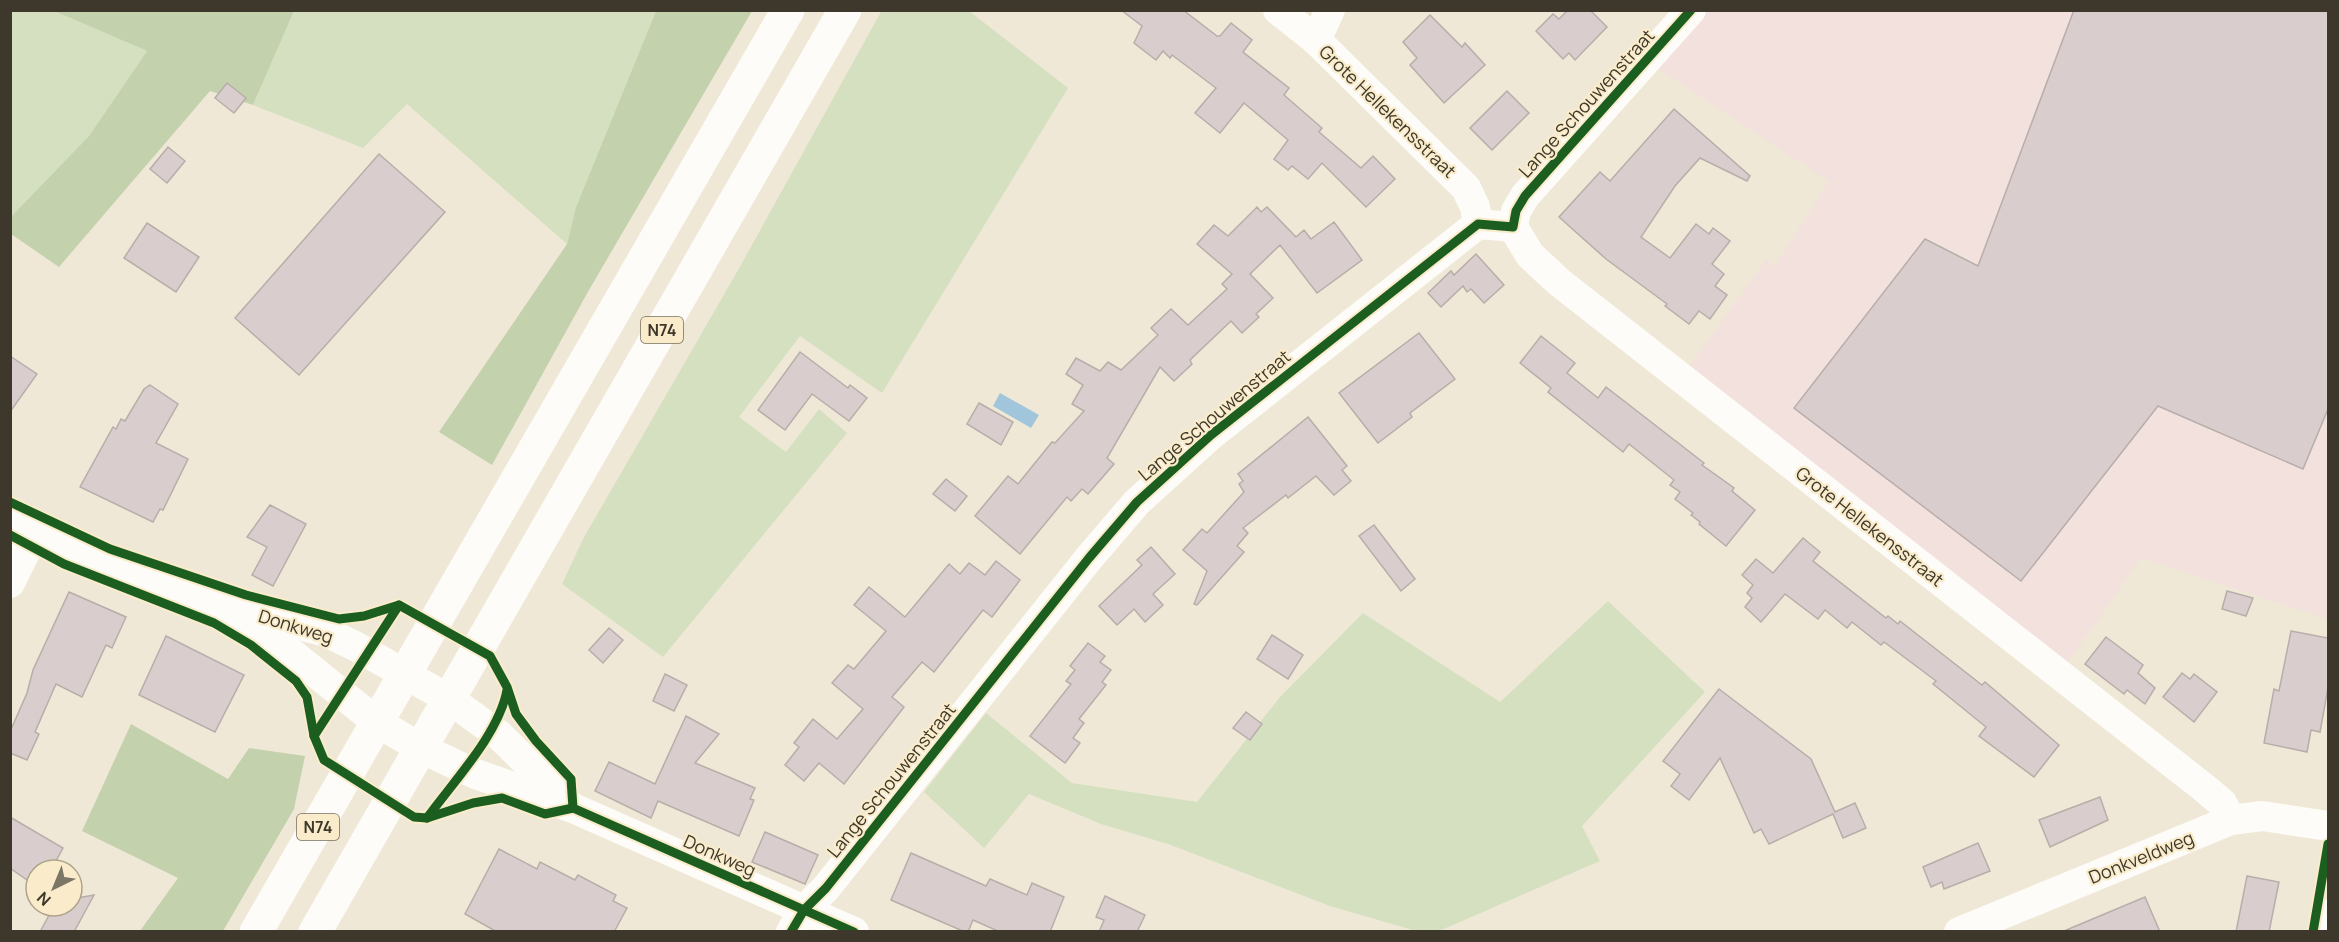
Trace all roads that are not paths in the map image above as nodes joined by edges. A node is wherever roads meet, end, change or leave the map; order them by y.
1 (788, 10) edge
2 (845, 10) edge
3 (1278, 10) edge
4 (1330, 10) edge
5 (1691, 10) edge
6 (1316, 40) junction
7 (1478, 224) junction
8 (1513, 227) junction
9 (23, 526) edge
10 (10, 583) edge
11 (216, 603) junction
12 (405, 672) junction
13 (449, 699) junction
14 (378, 723) junction
15 (420, 748) junction
16 (573, 808) junction
17 (2231, 820) junction
18 (2328, 826) edge
19 (2328, 916) edge
20 (797, 921) edge
21 (256, 932) edge
22 (315, 932) edge
23 (854, 932) edge
24 (1959, 932) edge
25 (2325, 932) edge

1 - 12 main road, N74
2 - 13 main road, N74
3 - 6 street, Grote Hellekensstraat
4 - 6 street
5 - 8 street, Lange Schouwenstraat
6 - 7 street, Grote Hellekensstraat
7 - 8 street
7 - 20 street, Lange Schouwenstraat
8 - 17 street, Grote Hellekensstraat
9 - 10 street
9 - 11 street, Donkweg
11 - 12 street, Donkweg
11 - 14 street, Donkweg
12 - 13 street, Donkweg
12 - 14 main road, N74
13 - 15 main road, N74
13 - 16 street, Donkweg
14 - 15 street, Donkweg
14 - 21 main road, N74
15 - 16 street, Donkweg
15 - 22 main road, N74
16 - 20 street, Donkweg
17 - 18 street, Donkveldweg
17 - 24 street, Donkveldweg
19 - 25 main road
20 - 23 street, Donkweg

